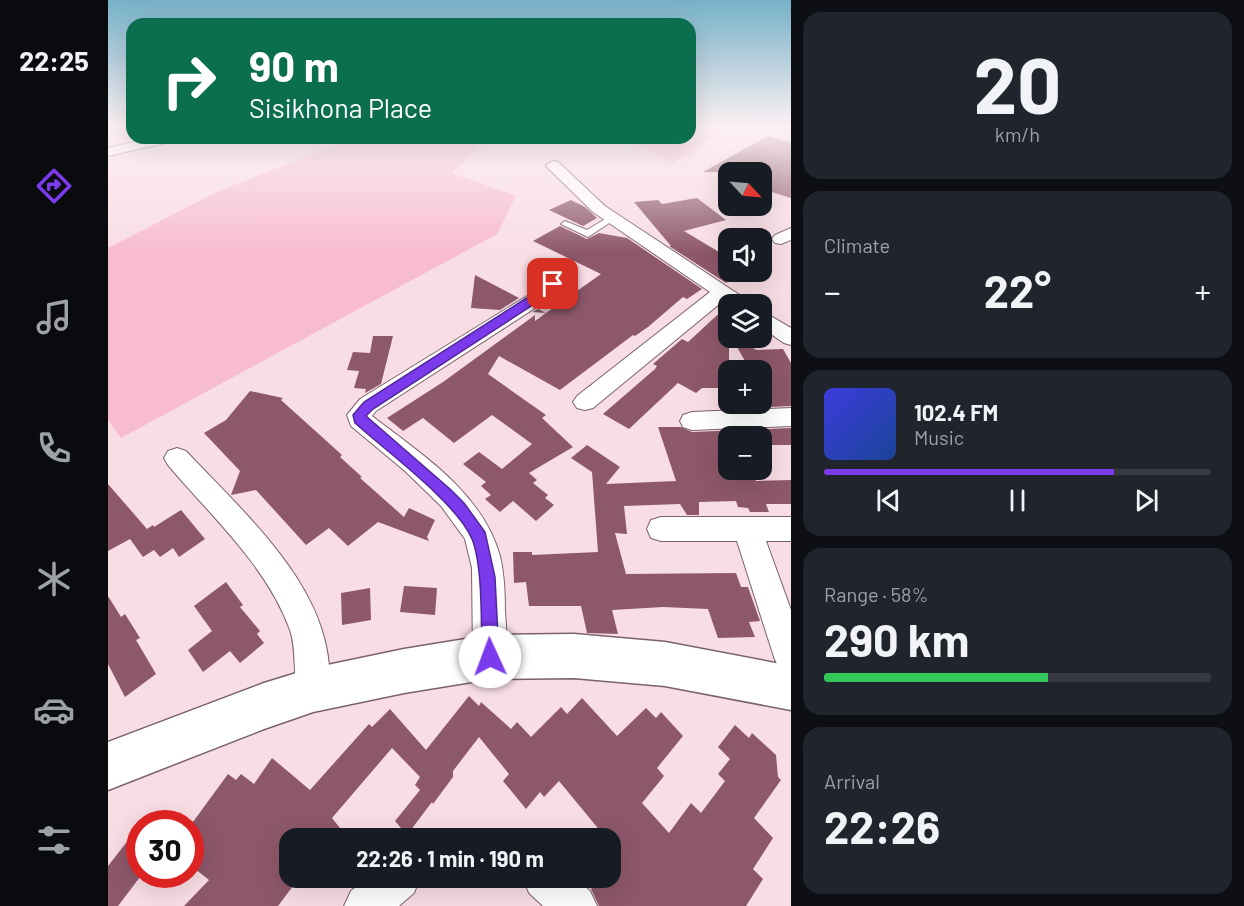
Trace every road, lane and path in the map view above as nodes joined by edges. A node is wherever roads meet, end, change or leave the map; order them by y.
1 (555, 167) edge
2 (613, 218) junction
3 (565, 224) dead end
4 (553, 284) dead end
5 (722, 292) junction
6 (725, 294) edge
7 (772, 326) edge
8 (791, 338) edge
9 (585, 402) dead end
10 (791, 417) edge
11 (692, 421) dead end
12 (177, 458) dead end
13 (661, 529) dead end
14 (791, 529) edge
15 (748, 530) junction
16 (490, 657) junction
17 (791, 657) edge
18 (791, 688) edge
19 (313, 690) junction
20 (108, 766) edge
21 (387, 888) edge
22 (555, 888) edge
23 (366, 906) edge
24 (575, 906) edge

1 - 2 street
2 - 3 lane
2 - 5 street
4 - 16 street
5 - 6 street
5 - 9 street
7 - 8 street
10 - 11 street
12 - 19 street
13 - 15 street
14 - 15 street
15 - 17 street
16 - 18 street
16 - 19 street
19 - 20 street
21 - 23 street
22 - 24 street

